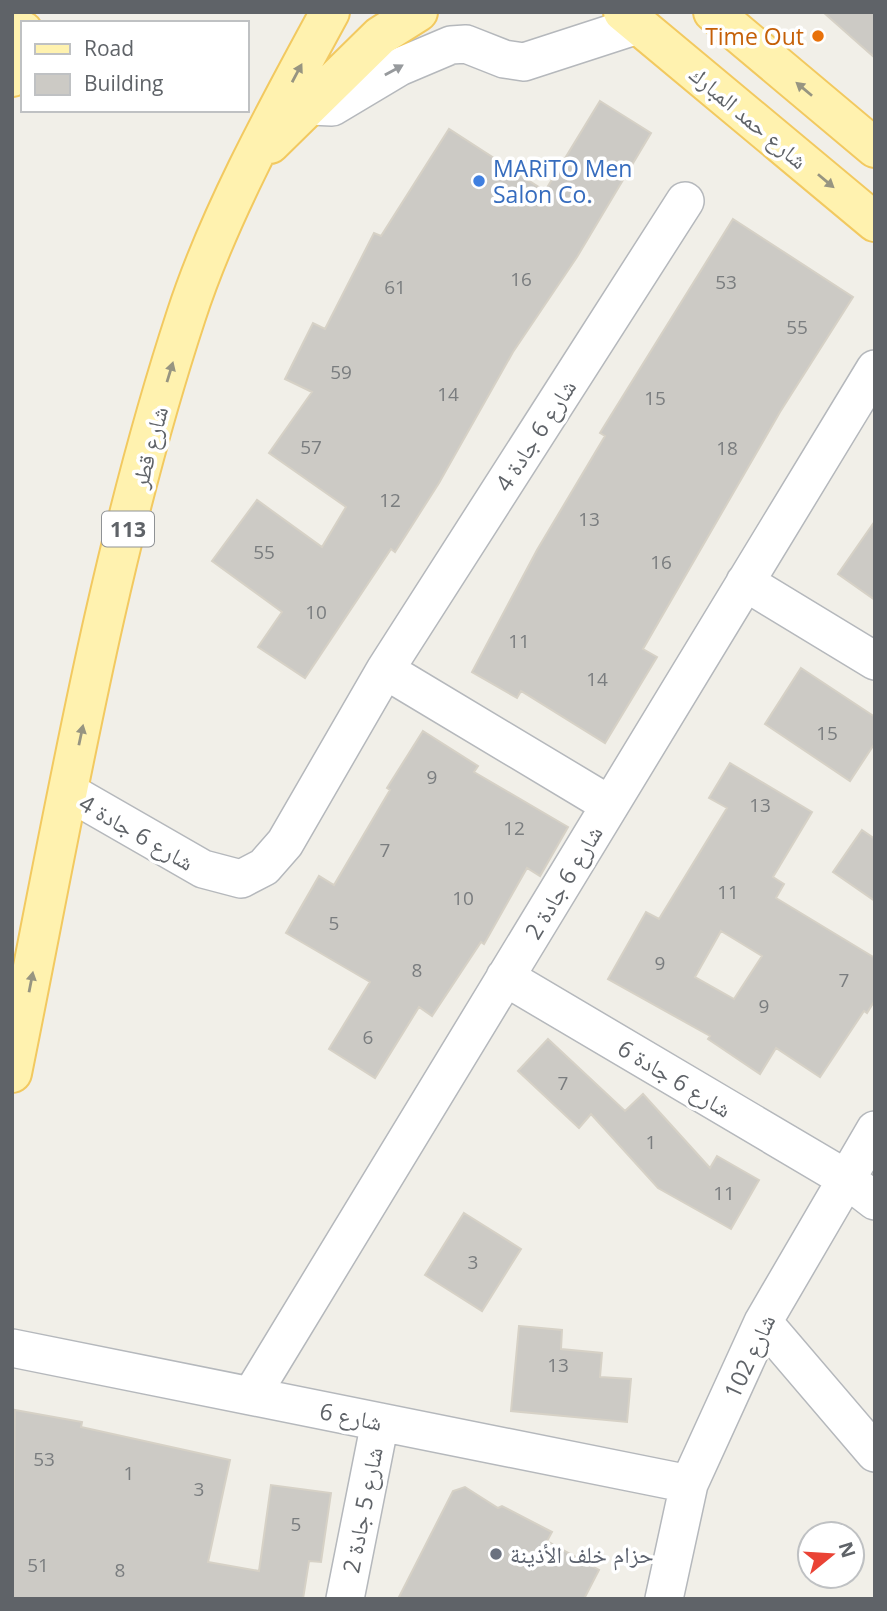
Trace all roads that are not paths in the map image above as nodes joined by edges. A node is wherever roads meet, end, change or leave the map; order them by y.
1 (330, 12) edge
2 (418, 12) edge
3 (719, 15) edge
4 (625, 17) edge
5 (21, 40) edge
6 (12, 77) edge
7 (311, 106) junction
8 (875, 148) edge
9 (256, 157) junction
10 (685, 201) dead end
11 (875, 222) edge
12 (875, 369) edge
13 (745, 582) junction
14 (875, 661) edge
15 (385, 670) junction
16 (69, 792) junction
17 (610, 805) junction
18 (505, 977) junction
19 (12, 1073) edge
20 (875, 1130) edge
21 (845, 1178) junction
22 (875, 1201) edge
23 (763, 1322) junction
24 (12, 1348) edge
25 (251, 1396) junction
26 (380, 1422) junction
27 (875, 1453) edge
28 (690, 1484) junction
29 (345, 1599) edge
30 (664, 1599) edge

9 -> 1 main road, شارع قطر / 113
2 - 7 main road
8 -> 3 main road
7 -> 4 street
4 -> 11 main road, شارع حمد المبارك
5 - 6 main road
7 - 9 main road
16 -> 9 main road, شارع قطر / 113
10 - 15 street, شارع 6 جادة 4
12 - 13 street, شارع 6 جادة 2
13 - 14 street
13 - 17 street, شارع 6 جادة 2
15 - 16 street, شارع 6 جادة 4
15 - 17 street
19 -> 16 main road, شارع قطر / 113
17 - 18 street, شارع 6 جادة 2
18 - 21 street, شارع 6 جادة 6
18 - 25 street, شارع 6 جادة 2
20 - 21 street, شارع 102
21 - 22 street, شارع 6 جادة 6
21 - 23 street, شارع 102
23 - 27 street
23 - 28 street, شارع 102
24 - 25 street, شارع 6
25 - 26 street, شارع 6
26 - 28 street, شارع 6
26 - 29 street, شارع 5 جادة 2
28 - 30 street, شارع 102

